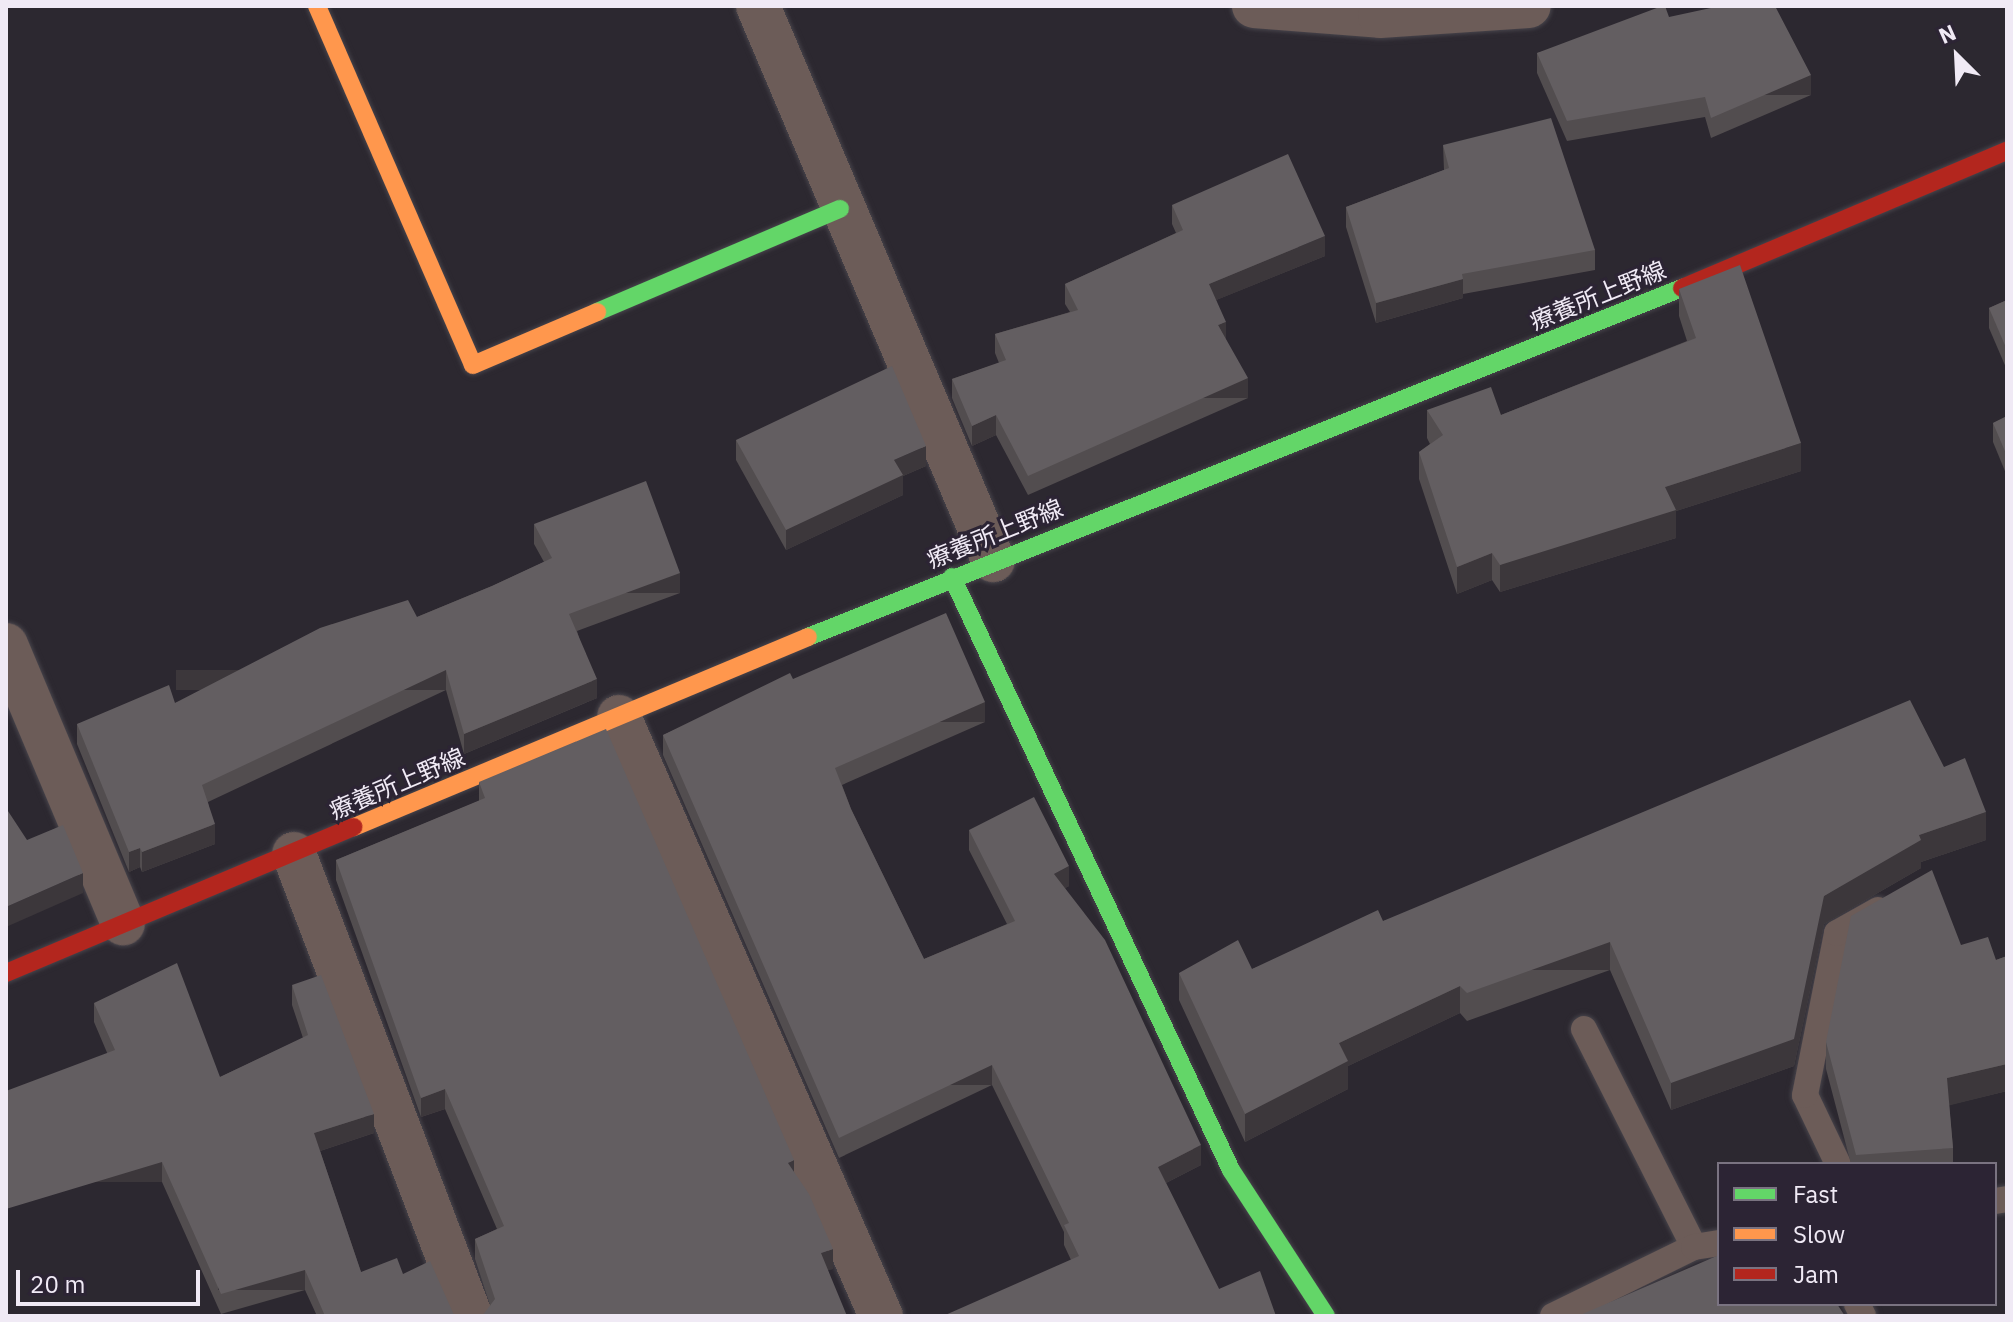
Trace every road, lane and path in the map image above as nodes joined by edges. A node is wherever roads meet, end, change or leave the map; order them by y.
1 (317, 6) edge
2 (758, 6) edge
3 (1254, 6) edge
4 (1529, 6) edge
5 (2007, 151) edge
6 (840, 209) junction
7 (993, 560) junction
8 (952, 577) junction
9 (6, 645) edge
10 (619, 717) junction
11 (294, 854) junction
12 (1901, 896) edge
13 (123, 923) junction
14 (6, 973) edge
15 (1584, 1029) dead end
16 (1837, 1162) edge
17 (1706, 1245) edge
18 (470, 1316) edge
19 (881, 1316) edge
20 (1326, 1316) edge
21 (1553, 1316) edge

1 - 6 street
2 - 6 street
3 - 4 street
5 - 7 street, 療養所上野線
6 - 7 street
7 - 8 street, 療養所上野線
8 - 10 street, 療養所上野線
8 - 20 street
9 - 13 street
10 - 11 street, 療養所上野線
10 - 19 street
11 - 13 street, 療養所上野線
11 - 18 street
12 - 16 lane
13 - 14 street, 療養所上野線
15 - 17 lane
17 - 21 lane

